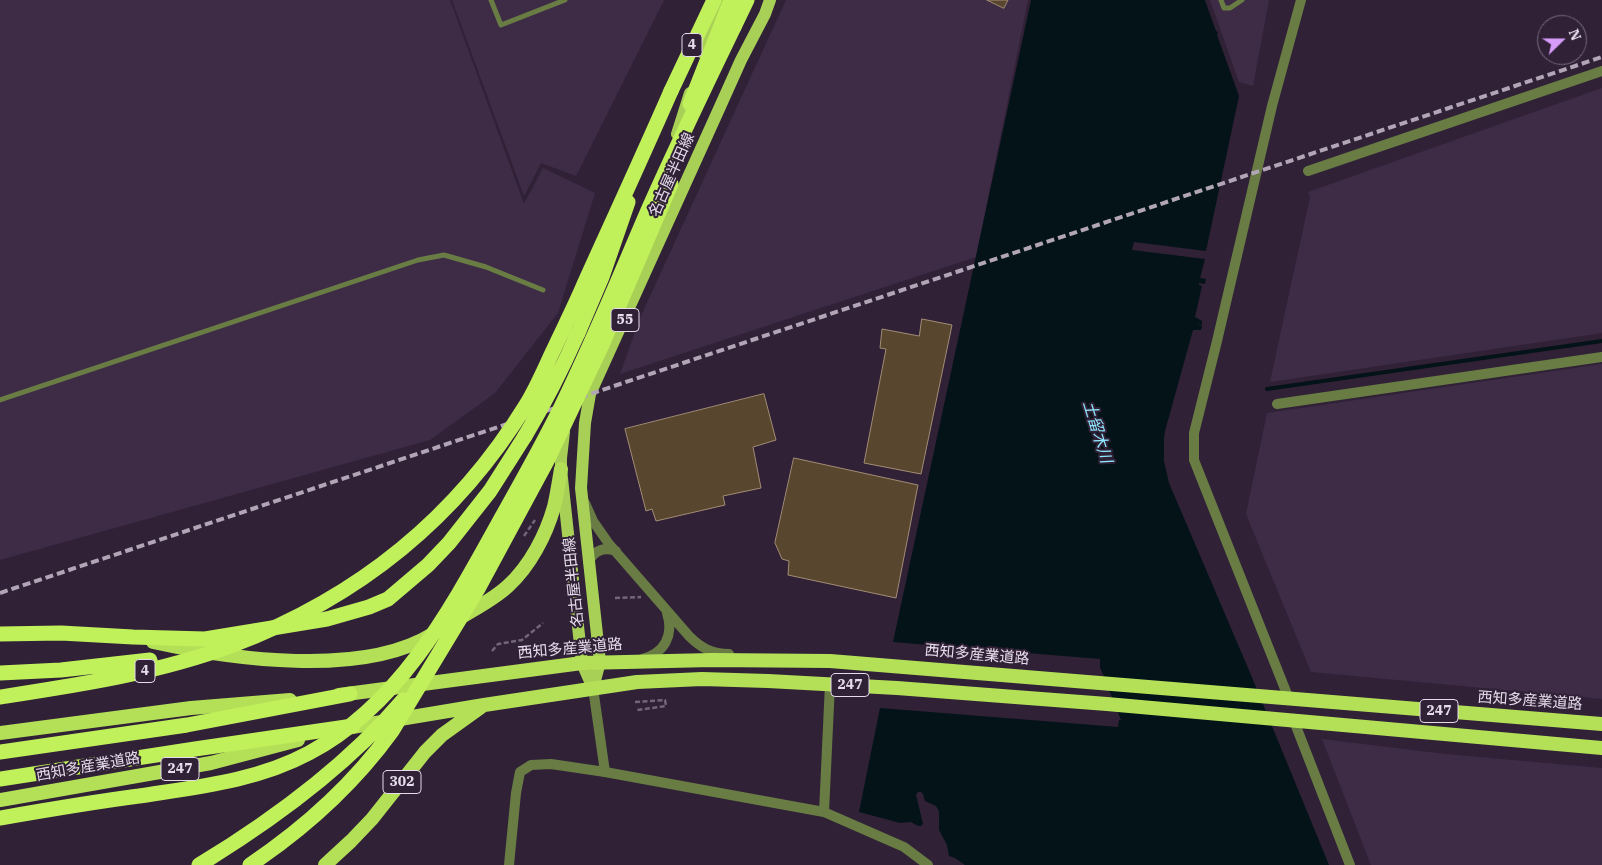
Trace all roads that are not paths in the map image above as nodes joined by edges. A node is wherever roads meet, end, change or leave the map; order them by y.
1 (491, 0) edge
2 (566, 0) edge
3 (714, 0) edge
4 (720, 0) edge
5 (731, 0) edge
6 (747, 0) edge
7 (770, 0) edge
8 (1221, 0) edge
9 (1242, 0) edge
10 (1301, 0) edge
11 (734, 27) junction
12 (1602, 71) edge
13 (646, 148) junction
14 (669, 157) junction
15 (1308, 171) dead end
16 (543, 290) dead end
17 (1602, 356) edge
18 (0, 400) edge
19 (1277, 404) dead end
20 (561, 469) junction
21 (581, 488) junction
22 (616, 551) junction
23 (588, 562) junction
24 (666, 609) junction
25 (284, 623) junction
26 (0, 634) edge
27 (132, 637) junction
28 (830, 660) junction
29 (634, 661) junction
30 (600, 662) junction
31 (582, 663) junction
32 (428, 670) junction
33 (0, 672) edge
34 (830, 684) junction
35 (593, 688) junction
36 (350, 694) junction
37 (0, 697) edge
38 (1282, 698) junction
39 (484, 705) junction
40 (1288, 721) junction
41 (1602, 724) edge
42 (357, 725) junction
43 (0, 733) edge
44 (1602, 748) edge
45 (0, 752) edge
46 (605, 772) junction
47 (0, 779) edge
48 (0, 800) edge
49 (824, 812) junction
50 (0, 818) edge
51 (509, 862) edge
52 (199, 865) edge
53 (250, 865) edge
54 (325, 865) edge
55 (928, 865) edge
56 (1350, 865) edge

1 - 2 lane
3 - 13 highway, 4, bridge
4 - 14 main road, 名古屋半田線 / 55
5 - 14 highway
6 - 11 highway
7 - 21 main road, 名古屋半田線 / 55
8 - 9 lane
10 - 38 street
11 - 32 highway, bridge
11 - 50 highway, bridge
12 - 15 street
13 - 25 highway, bridge
13 - 27 highway, bridge
14 - 20 main road, 名古屋半田線 / 55
16 - 18 lane
17 - 19 street
20 - 27 highway
20 - 31 main road, 名古屋半田線 / 55
21 - 22 street
21 - 23 main road, 名古屋半田線 / 55
22 - 23 street
22 - 24 street
23 - 30 main road, 名古屋半田線 / 55
24 - 28 street
24 - 29 street
25 - 33 highway, bridge
25 - 37 highway, 4, bridge
26 - 27 highway
28 - 29 highway, 西知多産業道路 / 247
28 - 38 highway, 西知多産業道路 / 247
29 - 30 highway, 西知多産業道路 / 247
30 - 31 highway, 西知多産業道路 / 247
30 - 35 main road, 名古屋半田線 / 55
31 - 35 main road, 名古屋半田線 / 55
31 - 36 highway, 西知多産業道路 / 247
32 - 52 highway, bridge
32 - 53 highway, bridge
34 - 35 highway, 西知多産業道路 / 247
34 - 40 highway, 西知多産業道路 / 247
34 - 49 street
35 - 39 highway, 西知多産業道路 / 247
35 - 46 street
36 - 43 highway, 西知多産業道路 / 247
36 - 45 highway, 西知多産業道路 / 247
38 - 41 highway, 西知多産業道路 / 247
39 - 42 highway, 西知多産業道路 / 247
39 - 54 highway, 302
40 - 44 highway, 西知多産業道路 / 247
40 - 56 street
42 - 47 highway, 西知多産業道路 / 247
42 - 48 highway, 西知多産業道路 / 247
46 - 49 street
46 - 51 street
49 - 55 street

